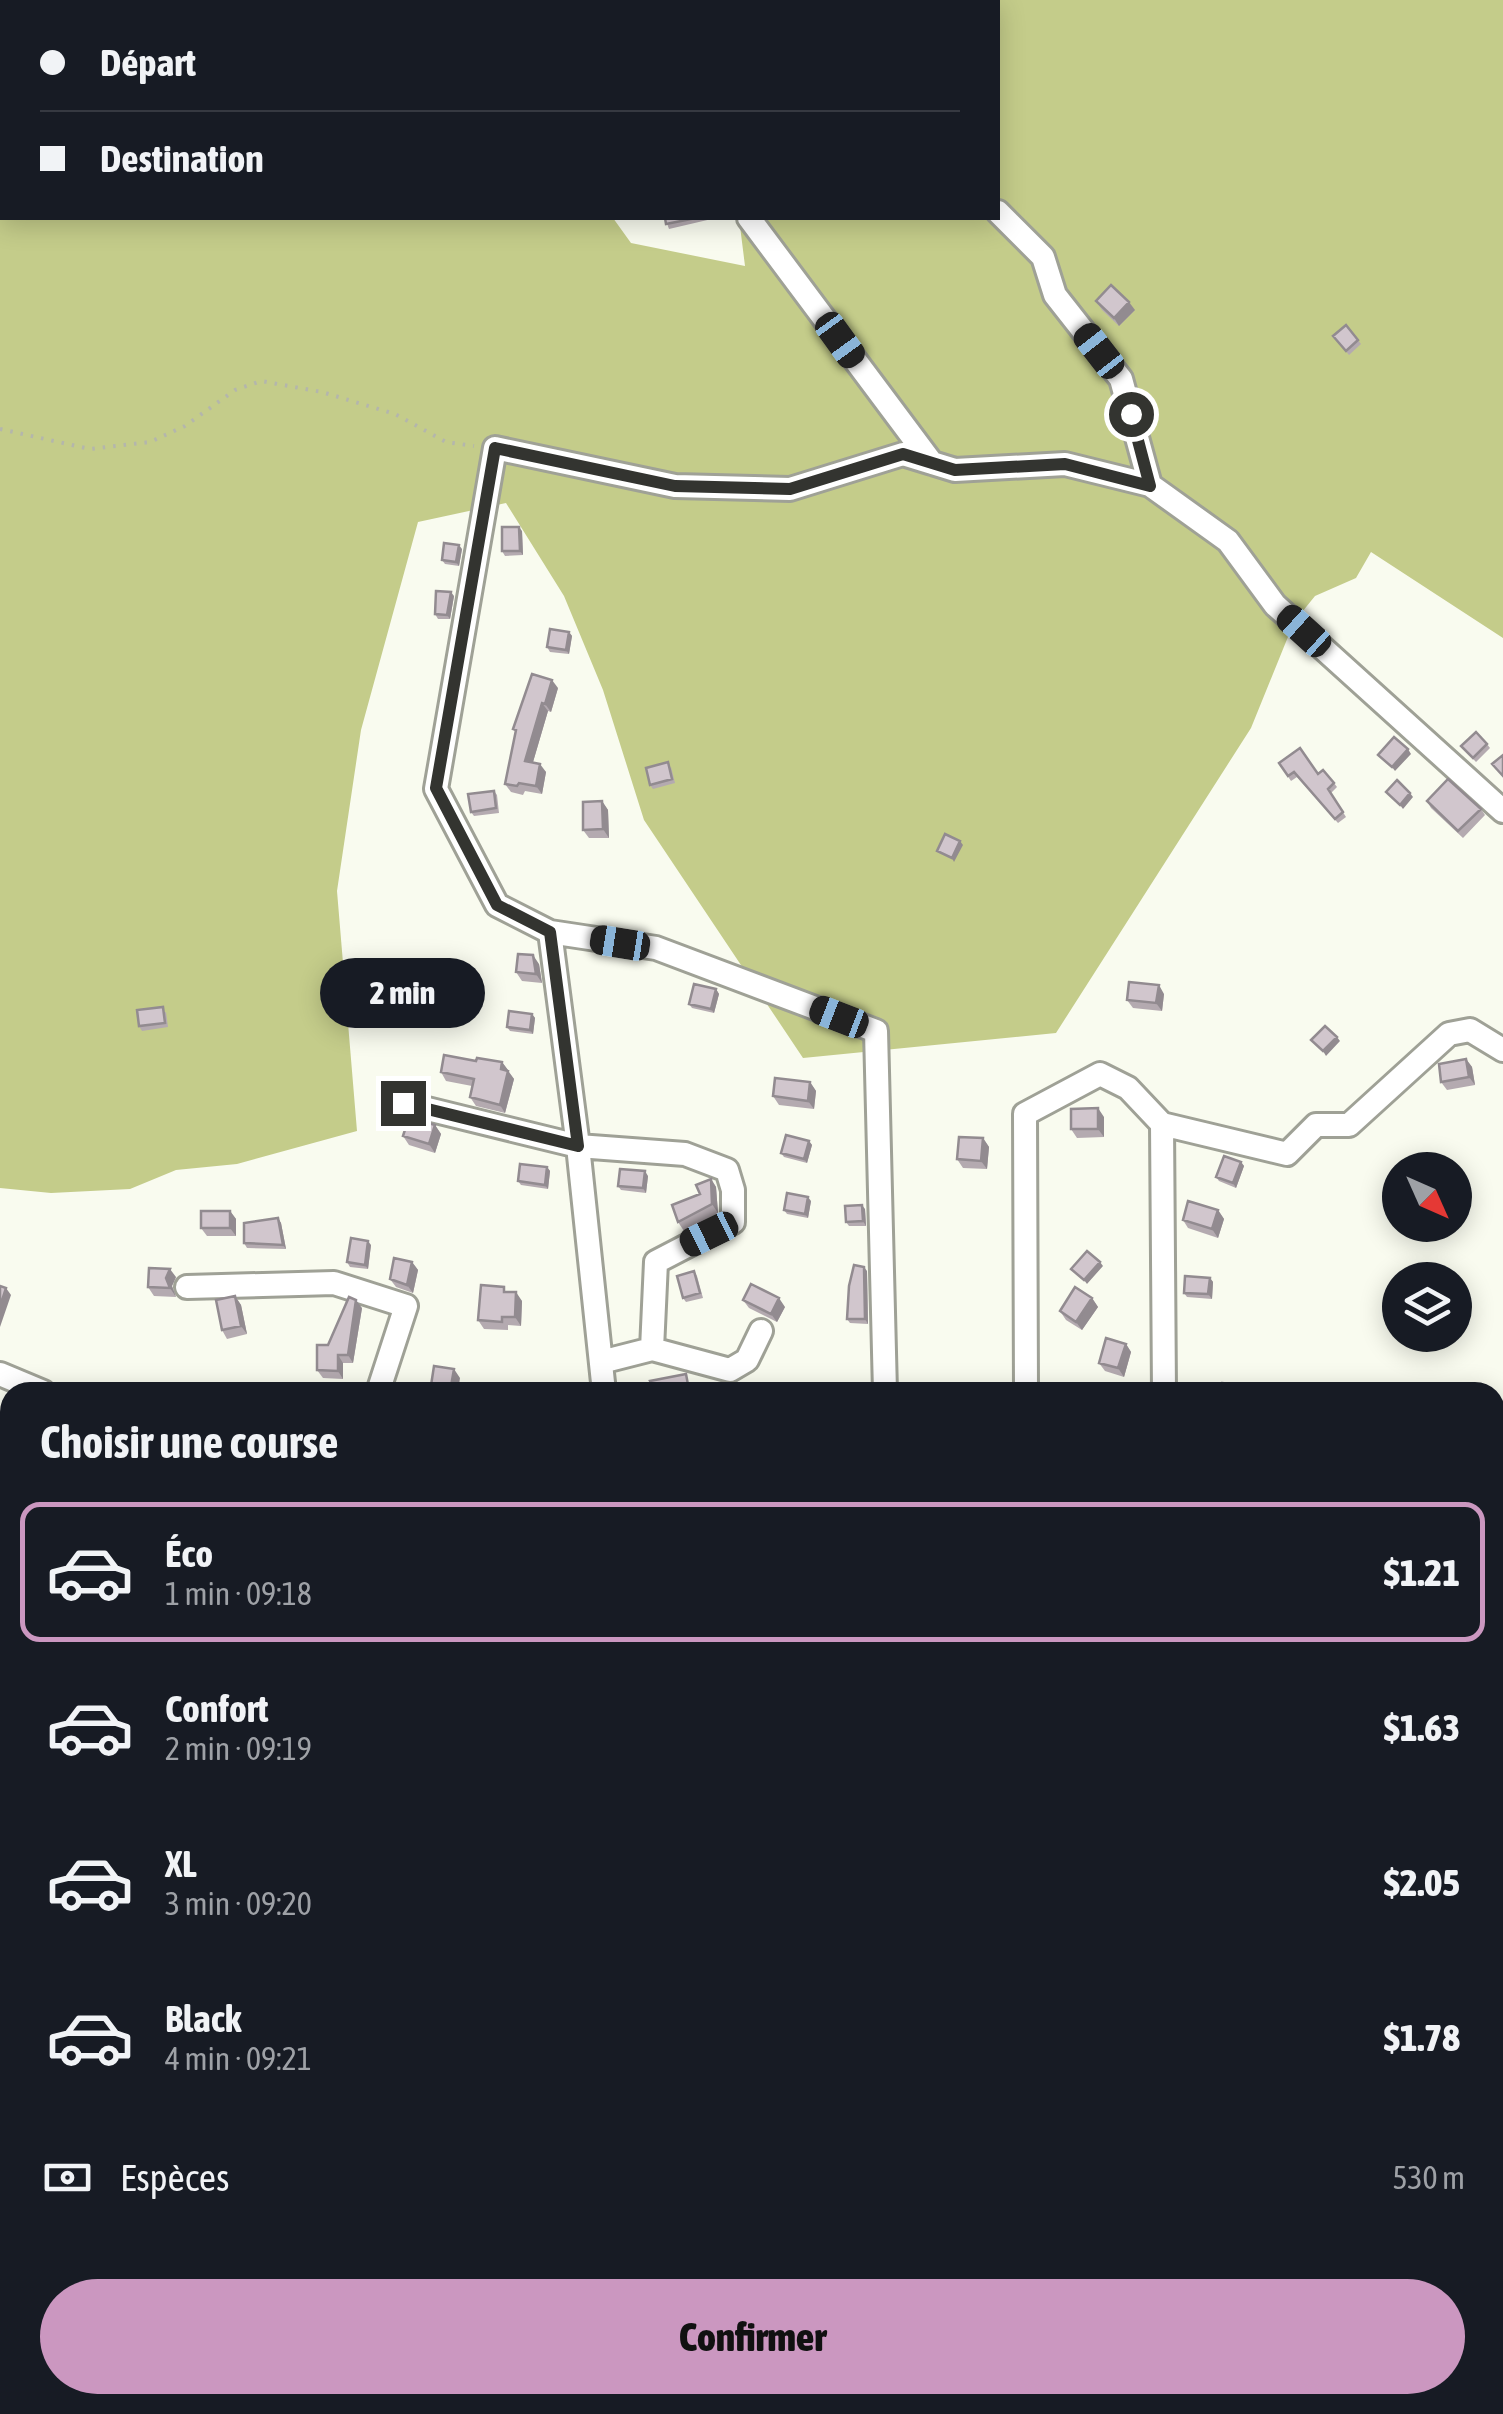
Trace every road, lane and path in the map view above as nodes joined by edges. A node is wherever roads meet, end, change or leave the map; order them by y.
1 (1000, 214) edge
2 (750, 220) edge
3 (0, 429) edge
4 (495, 448) junction
5 (932, 463) junction
6 (1150, 486) junction
7 (1503, 811) edge
8 (550, 932) junction
9 (1503, 1050) edge
10 (403, 1103) dead end
11 (1162, 1124) junction
12 (578, 1146) junction
13 (187, 1287) dead end
14 (761, 1331) dead end
15 (652, 1349) junction
16 (601, 1362) junction
17 (381, 1382) edge
18 (603, 1382) edge
19 (884, 1382) edge
20 (1026, 1382) edge
21 (1164, 1382) edge

1 - 6 street
2 - 5 street
3 - 4 path
4 - 5 street
4 - 8 street
5 - 6 street
6 - 7 street
8 - 12 street
8 - 19 street
9 - 11 street
10 - 12 street
11 - 20 street
11 - 21 street
12 - 15 street
12 - 16 street
13 - 17 street
14 - 15 street
15 - 16 street
16 - 18 street

